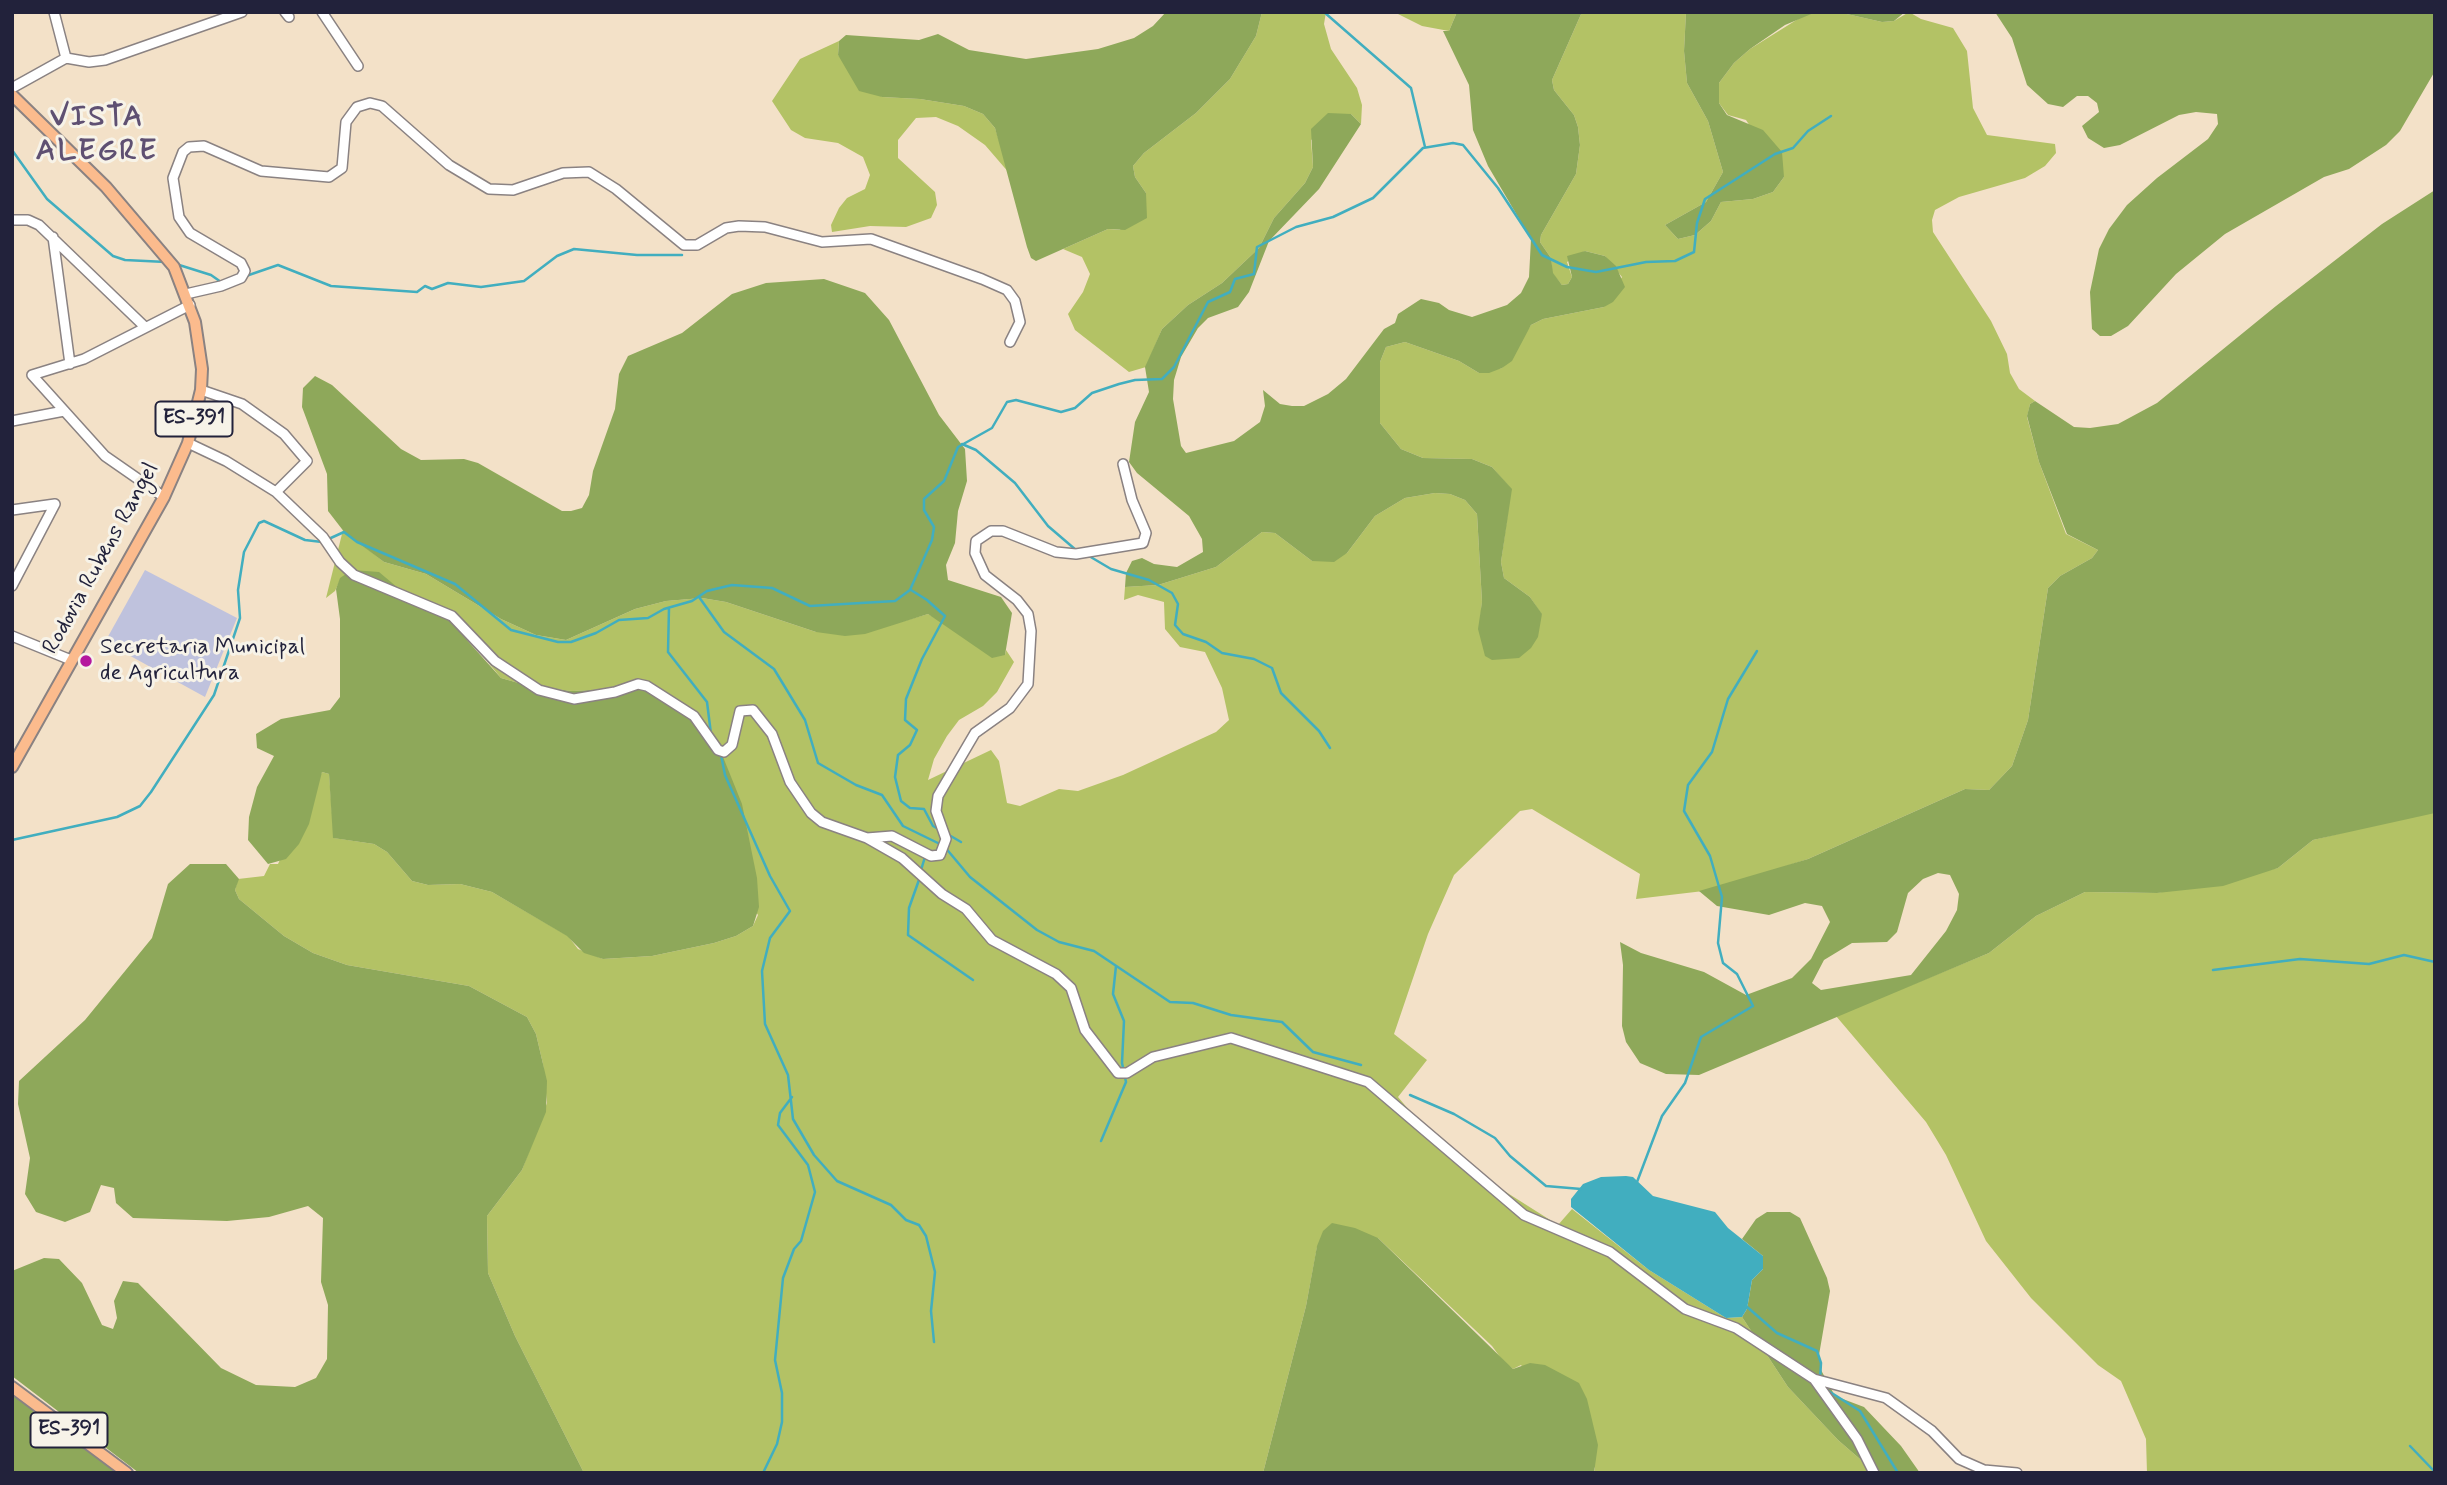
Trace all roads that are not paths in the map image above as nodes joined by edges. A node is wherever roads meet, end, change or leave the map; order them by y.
1 (54, 12) edge
2 (243, 12) edge
3 (323, 12) edge
4 (66, 58) junction
5 (358, 66) dead end
6 (12, 88) edge
7 (12, 95) edge
8 (12, 220) edge
9 (54, 237) junction
10 (186, 293) junction
11 (190, 305) junction
12 (145, 327) junction
13 (1010, 342) dead end
14 (70, 364) junction
15 (201, 390) junction
16 (64, 411) junction
17 (12, 421) edge
18 (188, 443) junction
19 (1124, 464) dead end
20 (276, 492) junction
21 (164, 497) junction
22 (12, 510) edge
23 (12, 586) edge
24 (12, 636) edge
25 (71, 660) junction
26 (12, 767) edge
27 (867, 838) junction
28 (1814, 1379) junction
29 (12, 1387) edge
30 (127, 1473) edge
31 (1874, 1473) edge
32 (2017, 1473) edge

1 - 4 street
2 - 4 street
3 - 5 street
4 - 6 street
7 - 10 main road, Rodovia Rubens Rangel / ES-391
8 - 9 street
9 - 12 street
9 - 14 street
10 - 11 main road, Rodovia Rubens Rangel / ES-391
10 - 13 street
11 - 12 street
11 - 15 main road, Rodovia Rubens Rangel / ES-391
12 - 14 street
14 - 16 street
15 - 18 main road, Rodovia Rubens Rangel / ES-391
15 - 20 street
16 - 17 street
16 - 21 street
18 - 20 street
18 - 21 main road, Rodovia Rubens Rangel / ES-391
19 - 27 street
20 - 27 street
21 - 25 main road, Rodovia Rubens Rangel / ES-391
22 - 23 street
24 - 25 street
25 - 26 main road, Rodovia Rubens Rangel / ES-391
27 - 28 street
28 - 31 street
28 - 32 street
29 - 30 main road, ES-391

